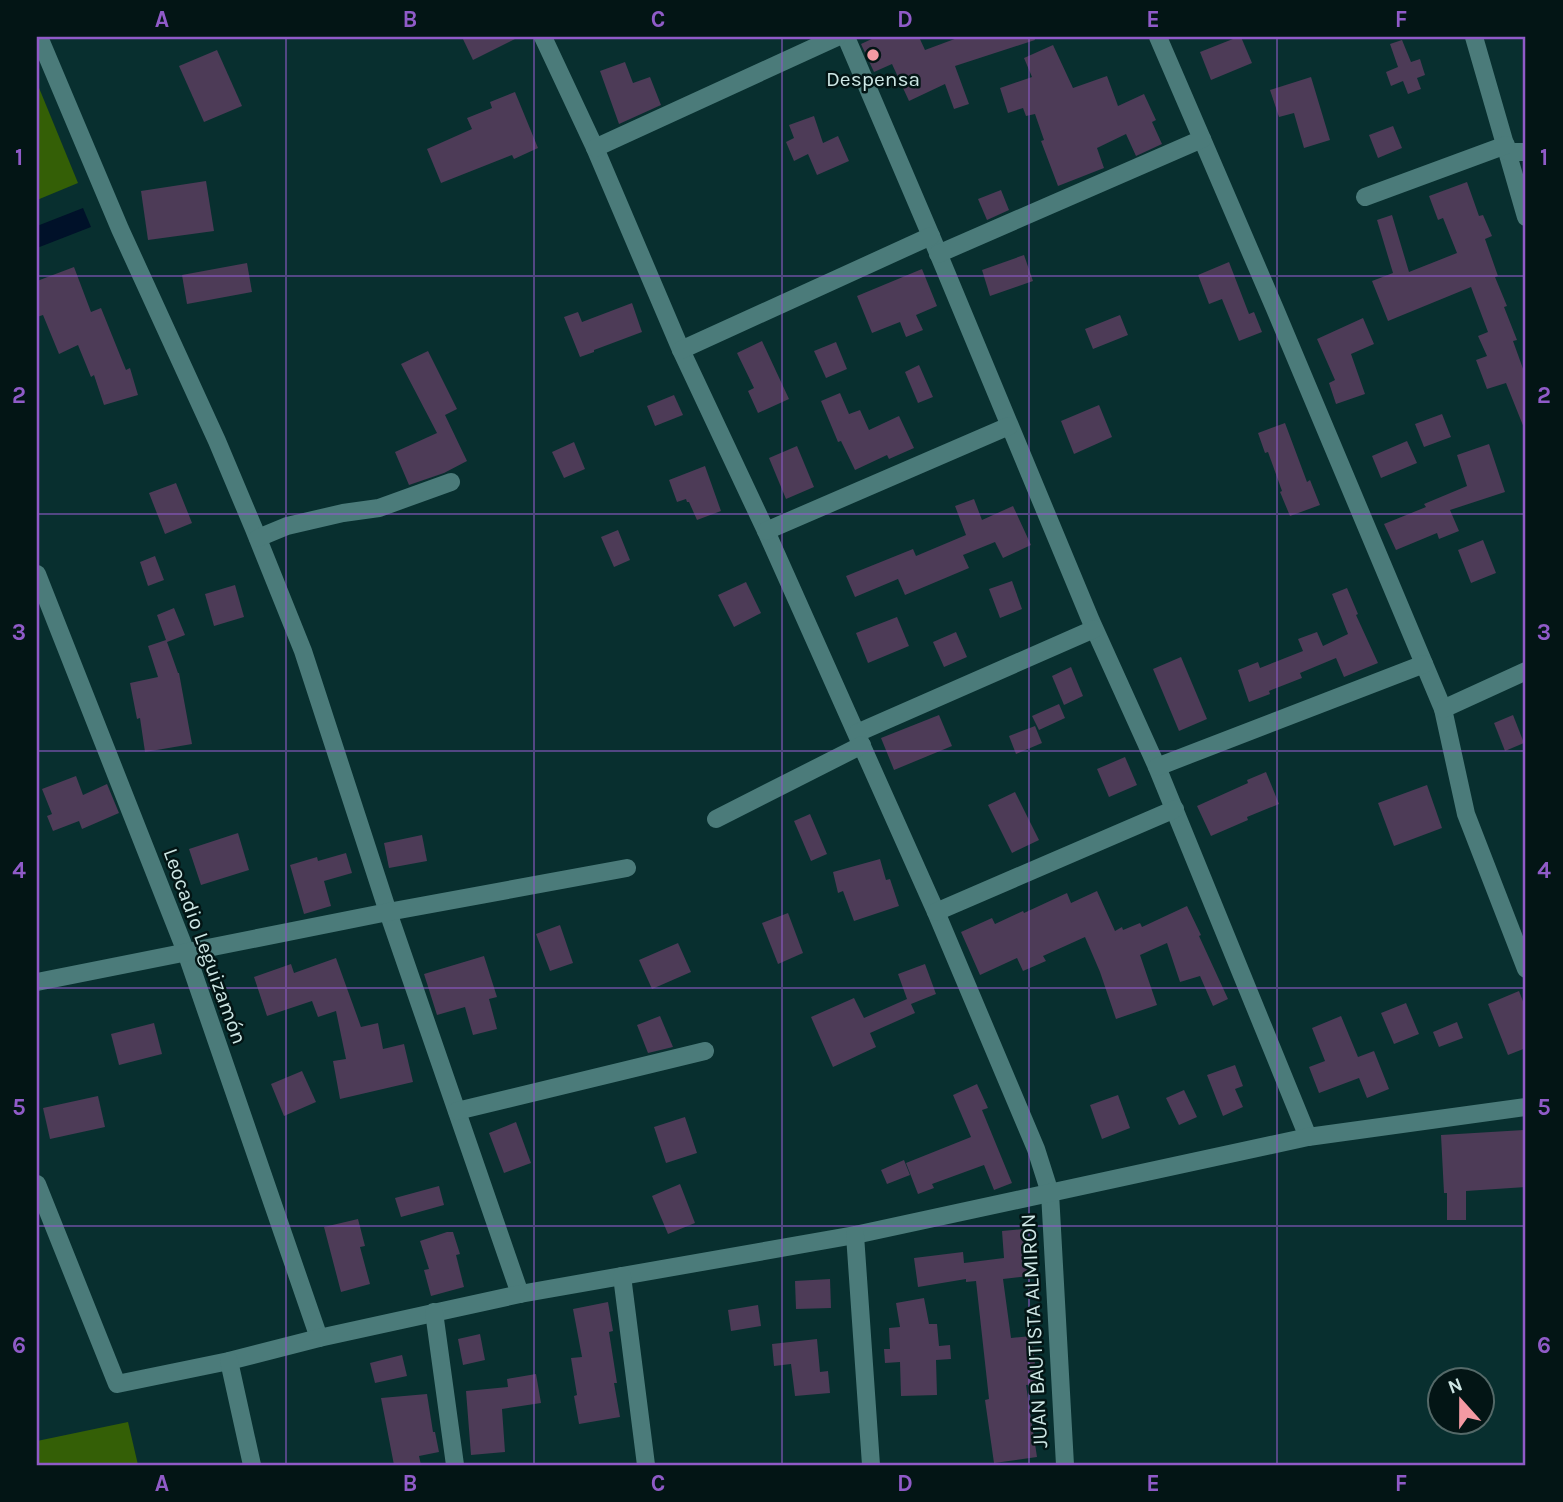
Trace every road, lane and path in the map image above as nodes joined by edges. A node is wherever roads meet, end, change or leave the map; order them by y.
1 (39, 37) edge
2 (543, 37) edge
3 (837, 37) edge
4 (846, 37) edge
5 (1158, 37) edge
6 (1474, 37) edge
7 (1202, 139) junction
8 (595, 148) junction
9 (1513, 150) edge
10 (1366, 197) dead end
11 (1526, 217) edge
12 (931, 236) junction
13 (938, 254) junction
14 (681, 350) junction
15 (1009, 426) junction
16 (451, 482) dead end
17 (766, 531) junction
18 (258, 538) junction
19 (37, 573) edge
20 (1094, 629) junction
21 (1424, 664) junction
22 (1526, 671) edge
23 (1443, 709) junction
24 (859, 739) junction
25 (1157, 767) junction
26 (1174, 809) junction
27 (716, 820) dead end
28 (626, 868) dead end
29 (388, 912) junction
30 (936, 912) junction
31 (186, 952) junction
32 (1526, 969) edge
33 (37, 982) edge
34 (705, 1051) dead end
35 (1526, 1107) edge
36 (457, 1111) junction
37 (1308, 1137) junction
38 (37, 1184) edge
39 (1050, 1193) junction
40 (855, 1235) junction
41 (622, 1276) junction
42 (520, 1294) junction
43 (434, 1312) junction
44 (319, 1338) junction
45 (229, 1361) junction
46 (252, 1465) edge
47 (455, 1465) edge
48 (646, 1465) edge
49 (871, 1465) edge
50 (1065, 1465) edge

1 - 18 street
2 - 8 street, JUAN BAUTISTA ALMIRON
3 - 8 street
4 - 12 street
5 - 7 street
6 - 9 street
7 - 13 street
7 - 21 street
8 - 14 street, JUAN BAUTISTA ALMIRON
9 - 10 street
9 - 11 street
12 - 13 street
12 - 14 street
13 - 15 street
14 - 17 street, JUAN BAUTISTA ALMIRON
15 - 17 street
15 - 20 street
16 - 18 street
17 - 24 street, JUAN BAUTISTA ALMIRON
18 - 29 street
19 - 31 street, Leocadio Leguizamón
20 - 24 street
20 - 25 street
21 - 23 street
21 - 25 street
22 - 23 street
23 - 32 street
24 - 27 street
24 - 30 street, JUAN BAUTISTA ALMIRON
25 - 26 street
26 - 30 street
26 - 37 street
28 - 29 street
29 - 31 street
29 - 36 street
30 - 39 street, JUAN BAUTISTA ALMIRON
31 - 33 street
31 - 44 street, Leocadio Leguizamón
34 - 36 street
35 - 37 street
36 - 42 street
37 - 39 street
38 - 45 street
39 - 40 street
39 - 50 street, JUAN BAUTISTA ALMIRON
40 - 41 street
40 - 49 street
41 - 42 street
41 - 48 street
42 - 43 street
43 - 44 street
43 - 47 street
44 - 45 street
45 - 46 street

